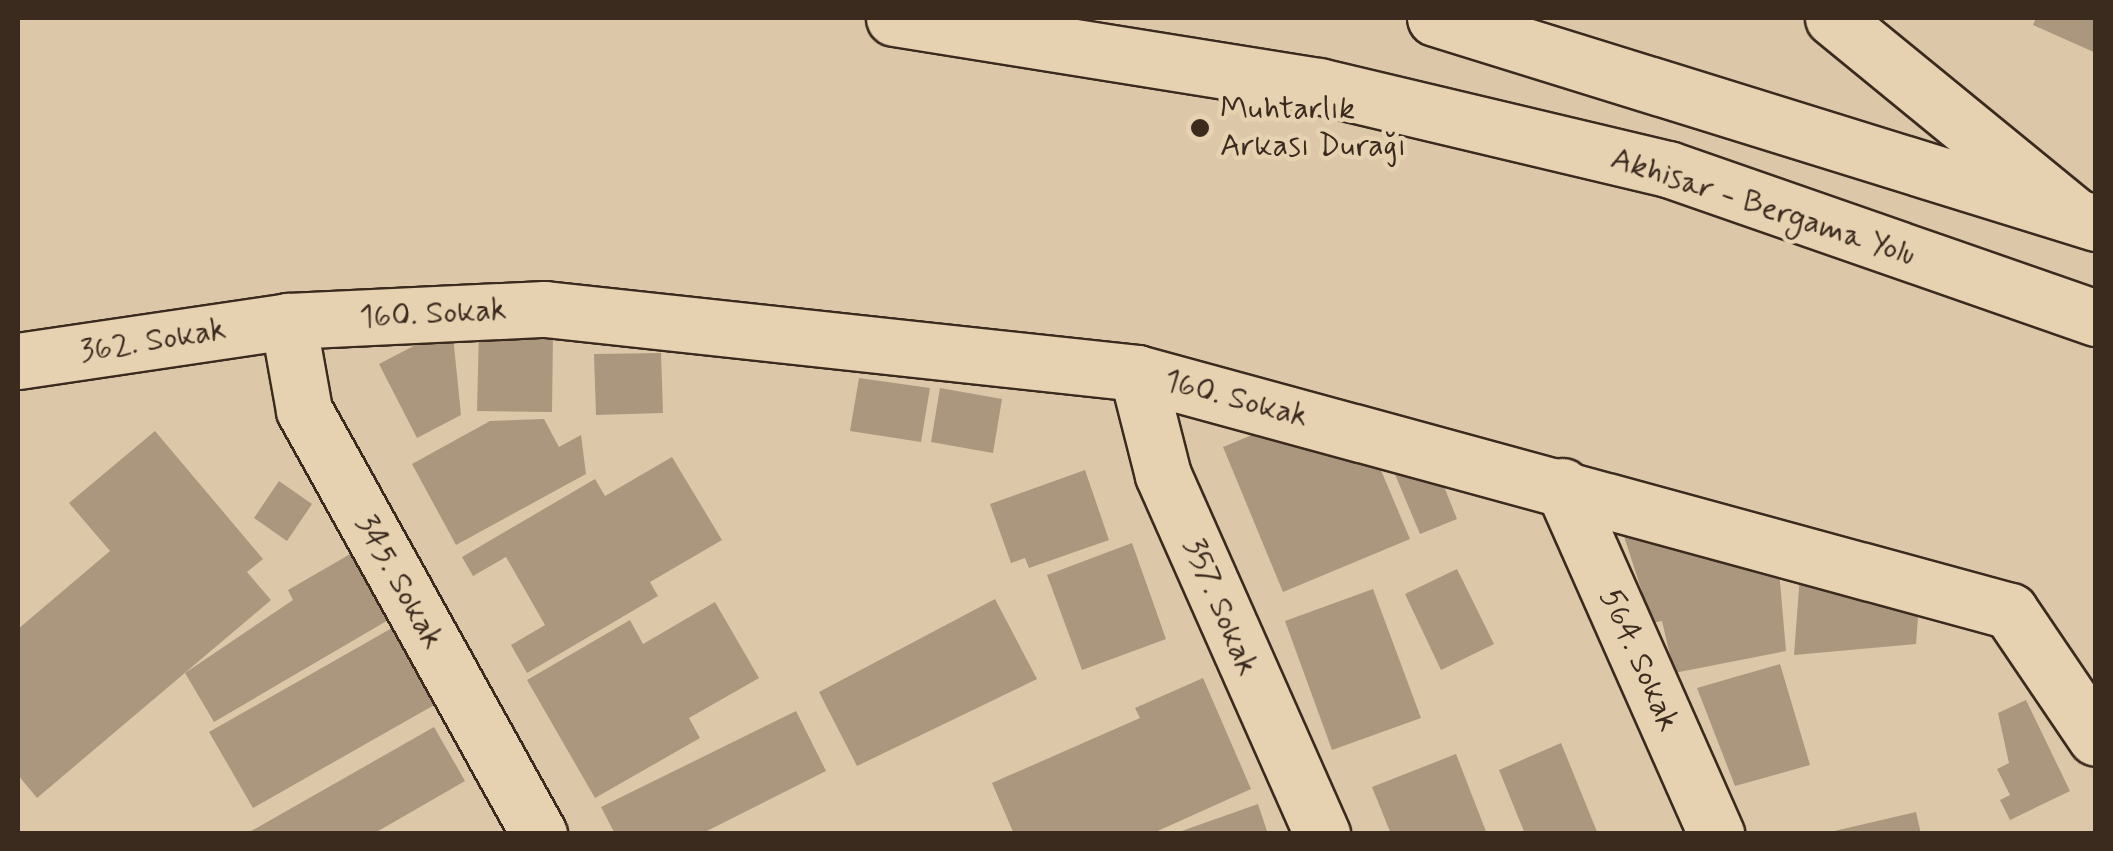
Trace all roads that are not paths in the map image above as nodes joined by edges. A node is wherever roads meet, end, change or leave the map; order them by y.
1 (894, 18) edge
2 (1435, 18) edge
3 (1833, 18) edge
4 (2085, 219) edge
5 (2096, 318) edge
6 (288, 321) junction
7 (18, 362) edge
8 (1137, 373) junction
9 (1562, 486) junction
10 (2096, 738) edge
11 (538, 834) edge
12 (1322, 834) edge
13 (1716, 834) edge

1 - 5 street, Akhisar - Bergama Yolu
2 - 4 street
3 - 4 street
6 - 7 street, 362. Sokak
6 - 8 street, 160. Sokak
6 - 11 street, 345. Sokak
8 - 9 street, 160. Sokak
8 - 12 street, 357. Sokak
9 - 10 street, 160. Sokak
9 - 13 street, 564. Sokak

